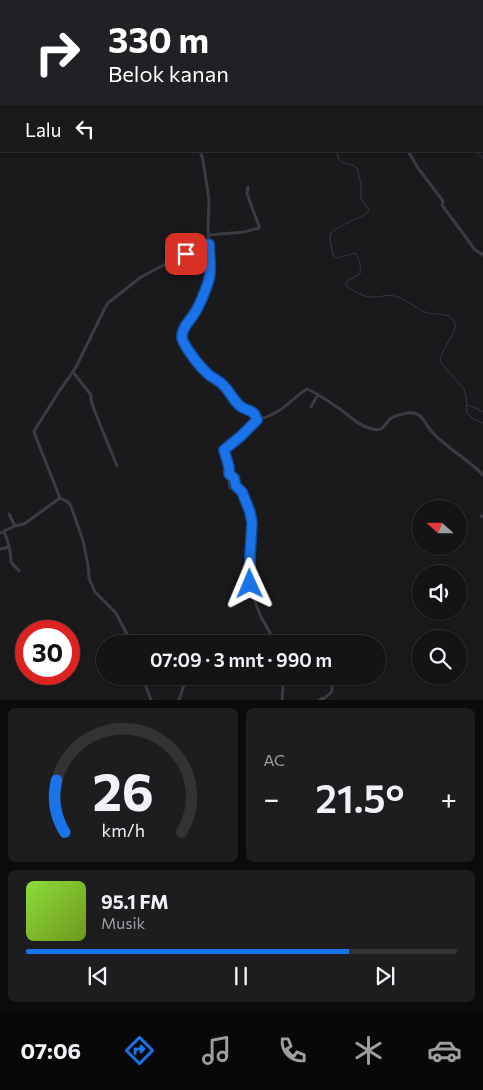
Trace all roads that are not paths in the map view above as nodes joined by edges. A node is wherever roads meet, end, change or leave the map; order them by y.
1 (200, 152) edge
2 (409, 152) edge
3 (248, 187) dead end
4 (209, 235) junction
5 (209, 244) junction
6 (483, 255) edge
7 (73, 372) junction
8 (318, 394) junction
9 (310, 407) dead end
10 (257, 420) junction
11 (117, 466) dead end
12 (229, 471) junction
13 (483, 475) edge
14 (230, 488) dead end
15 (60, 498) junction
16 (9, 514) dead end
17 (15, 526) junction
18 (2, 532) edge
19 (9, 547) junction
20 (0, 549) edge
21 (20, 571) dead end
22 (127, 635) edge
23 (270, 635) edge
24 (145, 685) edge
25 (184, 685) edge
26 (282, 685) edge
27 (331, 685) edge
28 (151, 700) edge
29 (179, 700) edge
30 (282, 700) edge
31 (320, 700) edge

1 - 4 street
2 - 6 street
3 - 4 street
4 - 5 street
5 - 7 street
5 - 10 street
7 - 11 street
7 - 15 street
8 - 9 street
8 - 10 street
8 - 13 street
10 - 12 street
12 - 14 street
12 - 23 street
15 - 17 street
15 - 22 street
16 - 17 street
17 - 18 street
18 - 19 street
19 - 20 street
19 - 21 street
24 - 28 street
25 - 29 street
26 - 30 street
27 - 31 street

